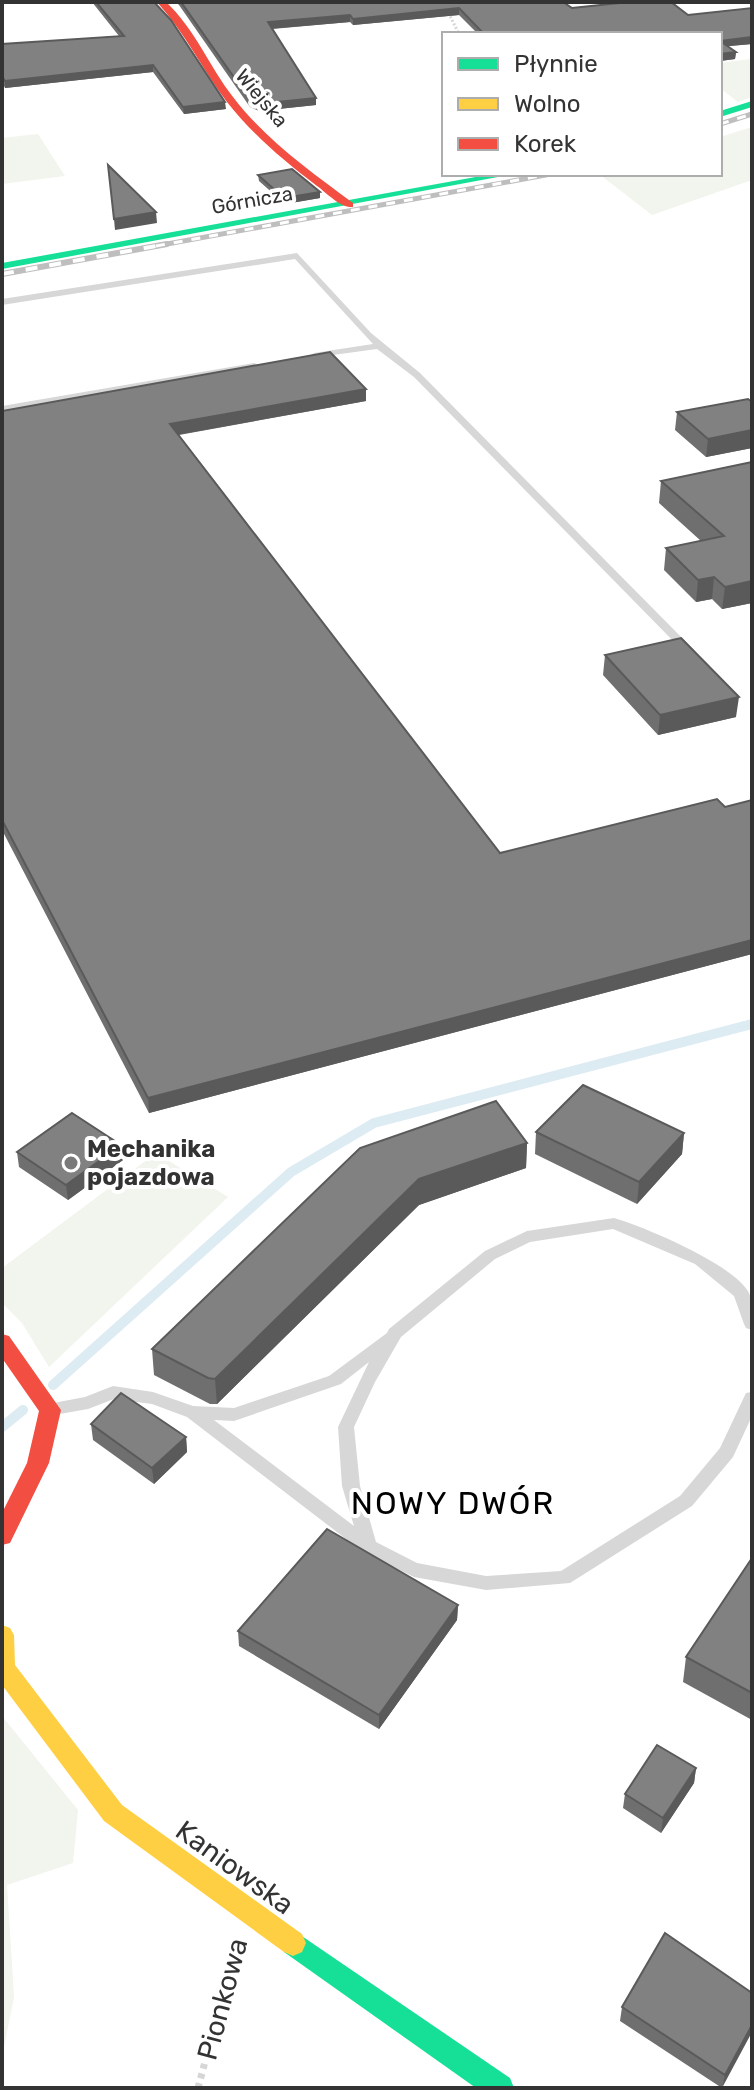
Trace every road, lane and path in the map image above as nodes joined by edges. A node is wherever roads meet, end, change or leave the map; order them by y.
1 (161, 2) edge
2 (443, 2) edge
3 (458, 32) edge
4 (752, 104) edge
5 (722, 113) edge
6 (499, 176) edge
7 (349, 205) junction
8 (2, 266) edge
9 (2, 302) edge
10 (377, 346) junction
11 (302, 358) edge
12 (272, 363) edge
13 (2, 409) edge
14 (696, 658) edge
15 (752, 1324) edge
16 (395, 1333) junction
17 (2, 1342) edge
18 (752, 1398) edge
19 (50, 1410) junction
20 (192, 1412) junction
21 (2, 1536) edge
22 (369, 1547) junction
23 (2, 1635) edge
24 (246, 1910) junction
25 (198, 2088) edge
26 (500, 2088) edge

1 - 7 street, Wiejska
2 - 3 path
4 - 5 street
6 - 7 street, Górnicza
7 - 8 street, Górnicza
9 - 10 lane
10 - 11 lane
10 - 14 lane
12 - 13 lane
15 - 16 lane
16 - 20 lane
16 - 22 lane
17 - 19 street
18 - 22 lane
19 - 20 lane
19 - 21 street
20 - 22 lane
23 - 24 street, Kaniowska
24 - 25 path, Pionkowa
24 - 26 street, Kaniowska

